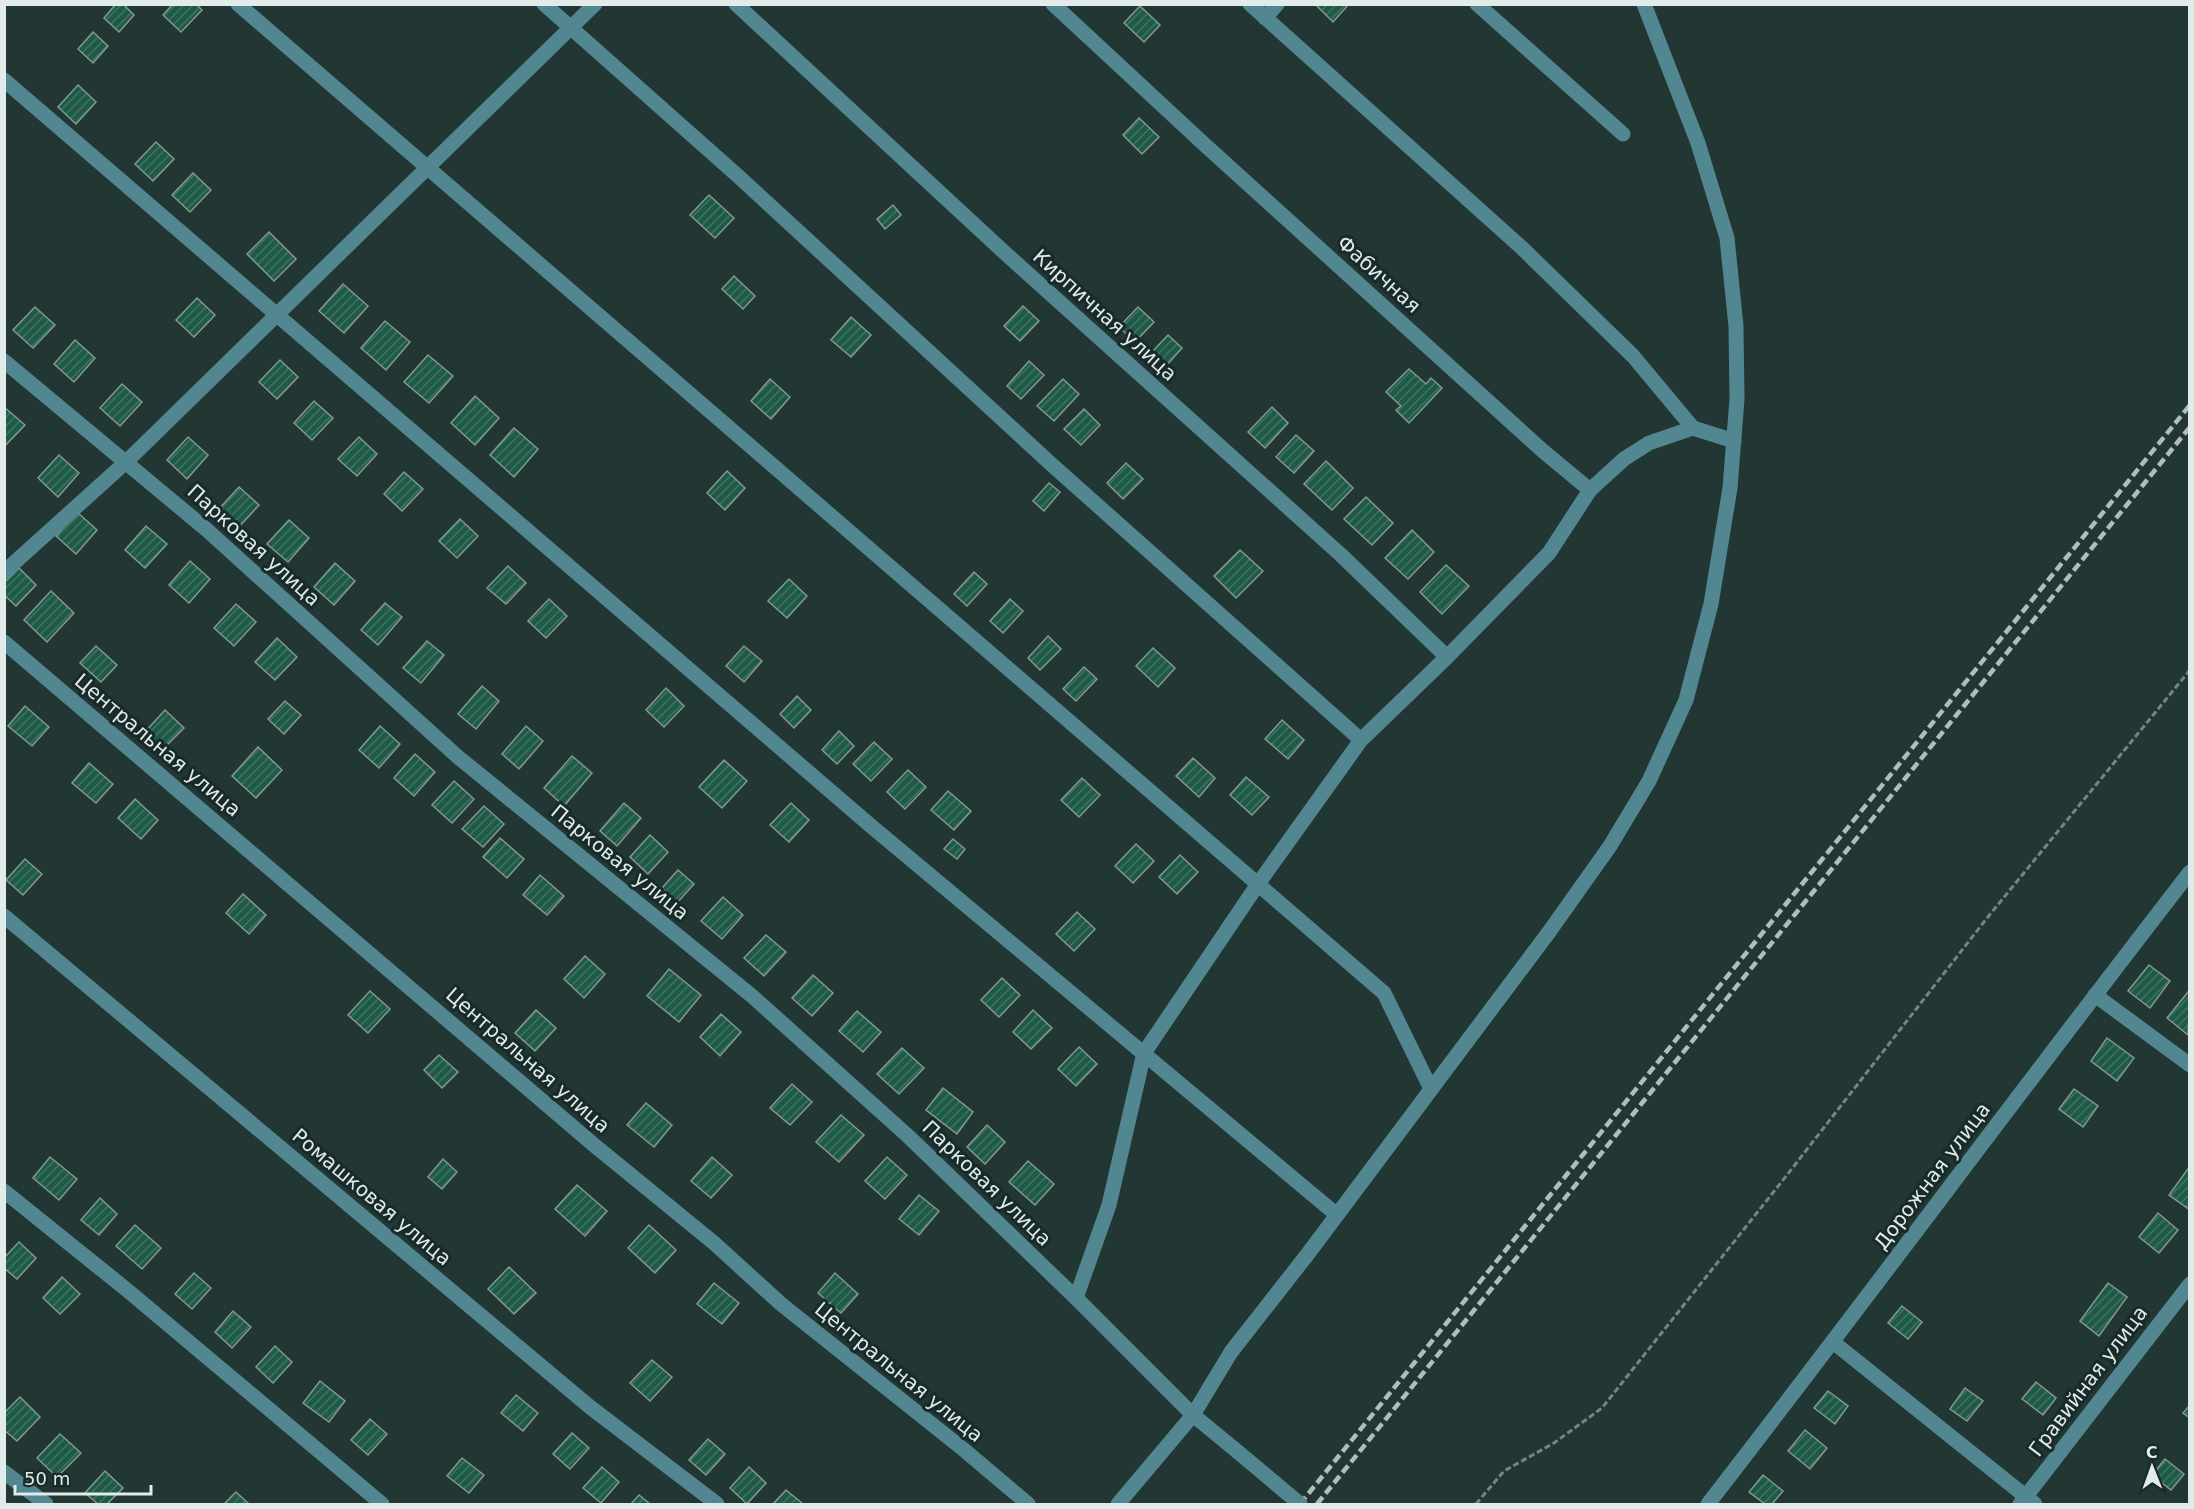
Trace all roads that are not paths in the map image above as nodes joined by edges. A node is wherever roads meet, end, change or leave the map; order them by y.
1 (238, 4) edge
2 (544, 4) edge
3 (595, 4) edge
4 (736, 4) edge
5 (1053, 4) edge
6 (1250, 4) edge
7 (1277, 4) edge
8 (1477, 4) edge
9 (1644, 4) edge
10 (1265, 18) junction
11 (571, 28) junction
12 (4, 80) edge
13 (1623, 134) dead end
14 (428, 166) junction
15 (278, 315) junction
16 (4, 361) edge
17 (1693, 428) junction
18 (1734, 441) junction
19 (126, 462) junction
20 (1590, 490) junction
21 (4, 572) edge
22 (4, 642) edge
23 (1447, 657) junction
24 (1361, 740) junction
25 (2190, 872) edge
26 (1258, 884) junction
27 (4, 916) edge
28 (2095, 994) junction
29 (1144, 1053) junction
30 (2190, 1065) edge
31 (1431, 1089) junction
32 (4, 1191) edge
33 (1337, 1215) junction
34 (2190, 1284) edge
35 (1076, 1298) junction
36 (1833, 1342) junction
37 (1193, 1415) junction
38 (4, 1472) edge
39 (2027, 1502) edge
40 (46, 1504) edge
41 (382, 1504) edge
42 (717, 1504) edge
43 (1029, 1504) edge
44 (1118, 1504) edge
45 (1300, 1504) edge
46 (1708, 1504) edge

1 - 14 street
2 - 11 street
3 - 11 street
4 - 23 street, Кирпичная улица
5 - 20 street, Фабичная
6 - 10 street
7 - 10 street
8 - 13 street
9 - 18 street
10 - 17 street
11 - 14 street
11 - 24 street
12 - 15 street
14 - 15 street
14 - 26 street
15 - 19 street
15 - 29 street
16 - 19 street, Парковая улица
17 - 18 street
17 - 20 street
18 - 31 street
19 - 21 street
19 - 35 street, Парковая улица
20 - 23 street
22 - 43 street, Центральная улица
23 - 24 street
24 - 26 street
25 - 28 street, Дорожная улица
26 - 29 street
26 - 31 street
27 - 42 street, Ромашковая улица
28 - 30 street
28 - 36 street, Дорожная улица
29 - 33 street
29 - 35 street
31 - 33 street
32 - 41 street
33 - 37 street
34 - 39 street, Гравийная улица
35 - 37 street, Парковая улица
36 - 39 street
36 - 46 street, Дорожная улица
37 - 44 street
37 - 45 street, Парковая улица, bridge
38 - 40 street

